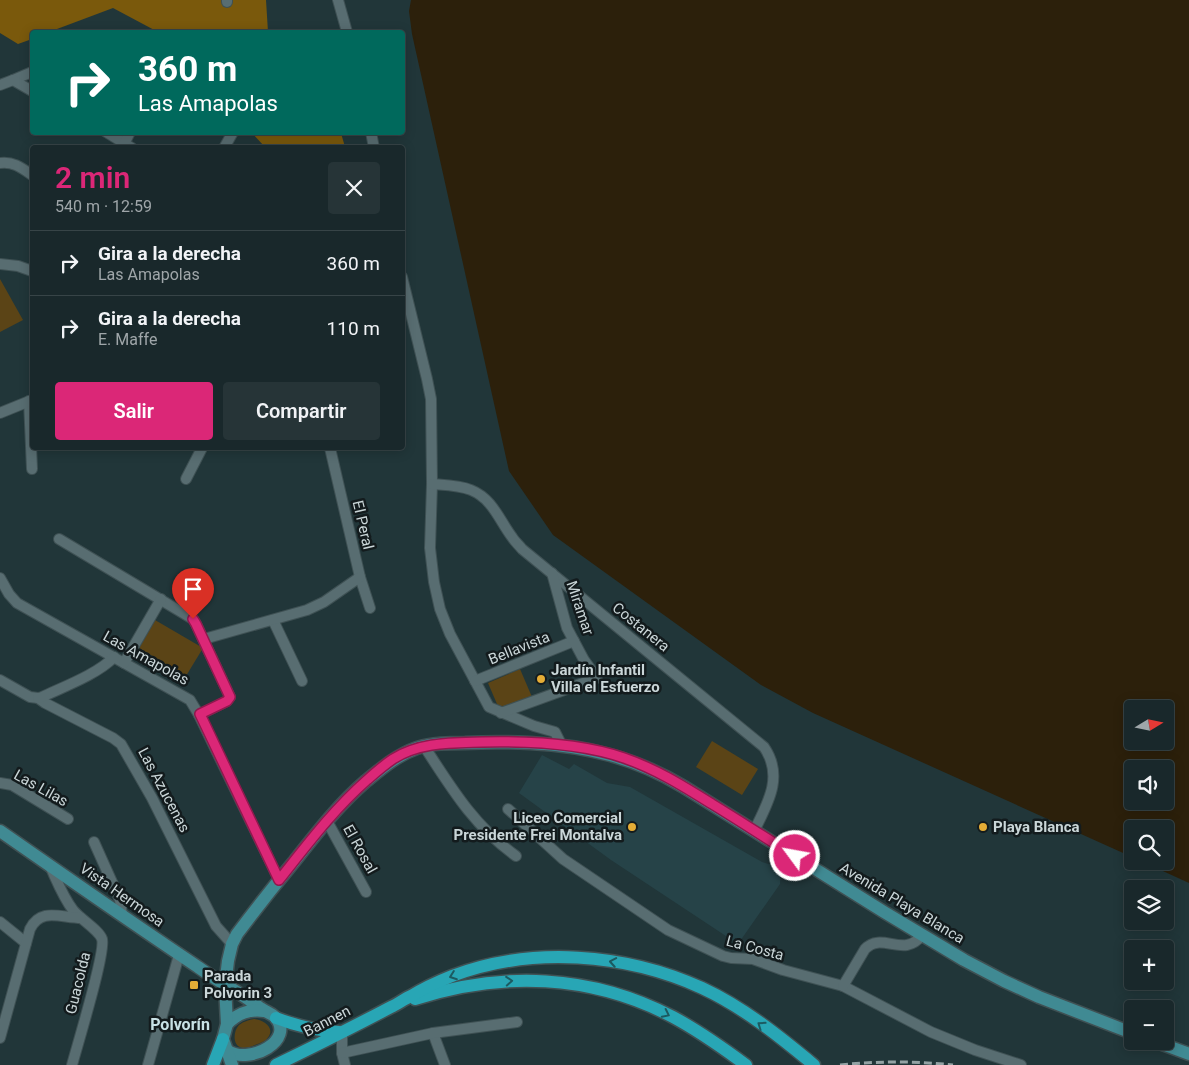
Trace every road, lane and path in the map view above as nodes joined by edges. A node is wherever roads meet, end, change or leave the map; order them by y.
1 (338, 0) edge
2 (346, 30) edge
3 (30, 73) edge
4 (13, 80) junction
5 (0, 85) edge
6 (30, 90) edge
7 (110, 135) edge
8 (125, 145) edge
9 (0, 163) edge
10 (30, 173) edge
11 (0, 264) edge
12 (30, 269) edge
13 (405, 289) edge
14 (30, 401) edge
15 (0, 413) edge
16 (32, 450) edge
17 (201, 450) edge
18 (330, 450) edge
19 (32, 469) dead end
20 (186, 479) dead end
21 (432, 484) junction
22 (59, 539) dead end
23 (552, 573) junction
24 (360, 577) junction
25 (0, 578) edge
26 (161, 599) junction
27 (370, 608) dead end
28 (273, 620) junction
29 (204, 640) junction
30 (574, 642) junction
31 (114, 657) junction
32 (124, 663) junction
33 (0, 680) edge
34 (302, 681) dead end
35 (475, 681) junction
36 (38, 698) junction
37 (501, 713) junction
38 (200, 714) junction
39 (424, 746) junction
40 (562, 746) junction
41 (0, 783) edge
42 (508, 809) dead end
43 (68, 819) dead end
44 (327, 821) junction
45 (0, 831) edge
46 (754, 831) junction
47 (94, 842) dead end
48 (516, 856) dead end
49 (50, 866) junction
50 (279, 880) junction
51 (366, 892) dead end
52 (122, 915) junction
53 (80, 918) junction
54 (0, 922) edge
55 (922, 935) junction
56 (26, 943) junction
57 (232, 944) junction
58 (179, 954) junction
59 (226, 986) junction
60 (843, 986) junction
61 (393, 1006) junction
62 (264, 1011) junction
63 (276, 1018) junction
64 (517, 1022) dead end
65 (227, 1024) junction
66 (1124, 1030) edge
67 (342, 1032) junction
68 (434, 1033) junction
69 (280, 1036) junction
70 (0, 1038) edge
71 (225, 1045) junction
72 (1174, 1048) edge
73 (342, 1053) junction
74 (1189, 1054) edge
75 (745, 1064) edge
76 (72, 1065) edge
77 (148, 1065) edge
78 (212, 1065) edge
79 (232, 1065) edge
80 (278, 1065) edge
81 (344, 1065) edge
82 (445, 1065) edge
83 (814, 1065) edge
84 (1021, 1065) edge

1 - 2 street
3 - 4 street
4 - 5 street
4 - 6 street
7 - 8 street
9 - 10 street
11 - 12 street
13 - 21 street
14 - 15 street
16 - 19 street
17 - 20 street
18 - 24 street, El Peral
21 - 23 street, Costanera
21 - 35 street
22 - 26 street
23 - 30 street, Miramar
23 - 46 street, Costanera
24 - 27 street, El Peral
24 - 28 street
25 - 31 street, Las Amapolas
26 - 29 street
26 - 32 street
28 - 29 street
28 - 34 street
29 - 38 street
30 - 35 street, Bellavista
30 - 37 street, Miramar
31 - 32 street, Las Amapolas
31 - 36 street
32 - 38 street, Las Amapolas
33 - 36 street, Las Azucenas
35 - 37 street
36 - 57 street, Las Azucenas
37 - 40 street
38 - 50 street, Las Amapolas
39 - 40 street, Avenida Playa Blanca
39 - 44 street, Avenida Playa Blanca
39 - 48 street
40 - 46 street, Avenida Playa Blanca
41 - 43 street, Las Lilas
42 - 60 street, La Costa
44 - 50 street, Avenida Playa Blanca
44 - 51 street, El Rosal
45 - 49 street, Vista Hermosa
46 - 55 street, Avenida Playa Blanca
47 - 52 street
49 - 52 street, Vista Hermosa
49 - 53 street, Guacolda
50 - 57 street, Avenida Playa Blanca
52 - 58 street, Vista Hermosa
53 - 56 street
53 - 76 street, Guacolda
54 - 56 street
55 - 60 street
55 - 66 street, Avenida Playa Blanca
56 - 70 street
57 - 59 street, Avenida Playa Blanca
58 - 59 street, Vista Hermosa
58 - 77 street
59 - 62 street, Vista Hermosa
59 - 65 street
60 - 84 street, La Costa
61 - 67 main road, Bannen
61 -> 75 main road
83 -> 61 main road
62 - 63 street, Vista Hermosa
62 - 65 street
63 - 67 main road
63 - 69 street
64 - 68 street
65 - 71 street
67 - 73 street
67 - 80 main road, Bannen
68 - 73 street
68 - 82 street
69 - 71 street
69 - 80 street
71 - 78 main road
71 - 79 street
72 - 74 street
73 - 81 street

